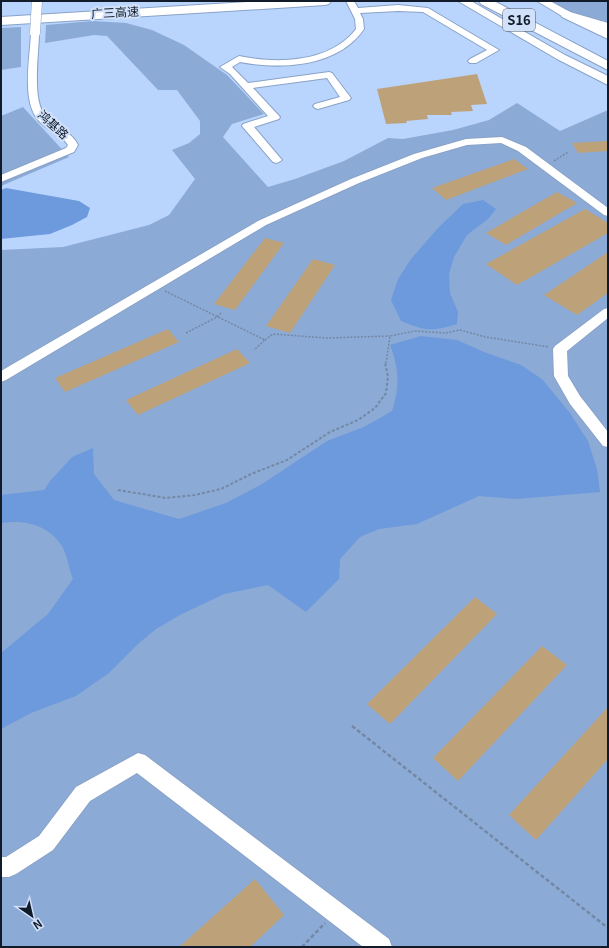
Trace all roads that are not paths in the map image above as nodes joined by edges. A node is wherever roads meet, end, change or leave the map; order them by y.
1 (37, 1) edge
2 (158, 1) edge
3 (187, 1) edge
4 (325, 1) edge
5 (350, 1) edge
6 (463, 1) edge
7 (485, 1) edge
8 (510, 1) edge
9 (542, 1) edge
10 (88, 7) junction
11 (355, 11) junction
12 (1, 13) edge
13 (566, 14) junction
14 (1, 21) edge
15 (608, 27) edge
16 (608, 35) edge
17 (608, 52) edge
18 (473, 61) dead end
19 (608, 66) edge
20 (608, 81) edge
21 (246, 86) junction
22 (318, 106) dead end
23 (277, 160) dead end
24 (1, 179) edge
25 (608, 213) edge
26 (608, 312) edge
27 (1, 377) edge
28 (608, 442) edge
29 (1, 867) edge
30 (380, 947) edge

1 - 24 street, 鸿基路, bridge
2 - 10 highway
3 - 10 highway, 广三高速
4 - 14 highway, 广三高速
5 - 11 street
6 - 20 main road
7 - 19 highway, S16
8 - 17 highway, S16
9 - 13 main road
10 - 12 highway, 广三高速
11 - 18 street
11 - 21 street
13 - 15 main road
13 - 16 highway
21 - 22 street
21 - 23 street
25 - 27 street
26 - 28 street
29 - 30 street

